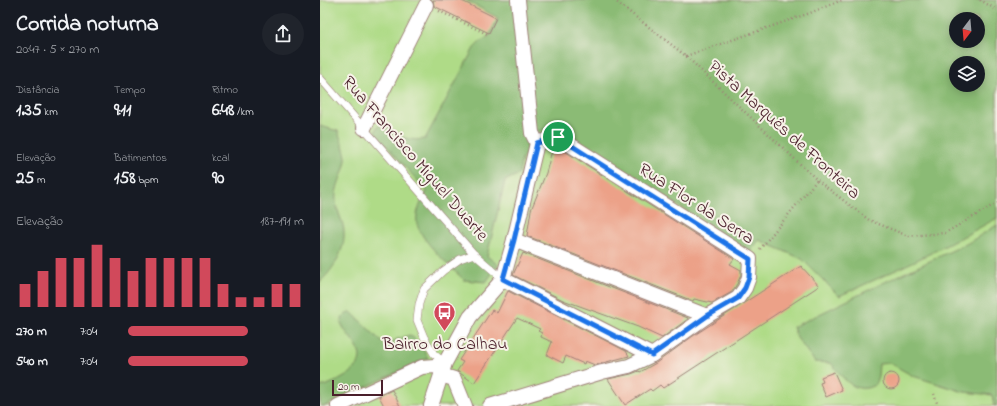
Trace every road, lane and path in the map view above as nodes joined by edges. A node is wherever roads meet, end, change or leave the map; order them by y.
1 (518, 0) edge
2 (614, 0) edge
3 (842, 0) edge
4 (980, 0) edge
5 (988, 0) edge
6 (987, 4) junction
7 (426, 5) joint
8 (997, 10) edge
9 (487, 34) dead end
10 (686, 56) junction
11 (320, 78) edge
12 (364, 128) junction
13 (537, 143) junction
14 (817, 180) junction
15 (997, 203) edge
16 (514, 240) junction
17 (474, 254) junction
18 (750, 259) junction
19 (503, 279) junction
20 (707, 316) junction
21 (652, 355) junction
22 (443, 369) junction
23 (934, 394) dead end
24 (338, 406) edge
25 (432, 406) edge
26 (465, 406) edge
27 (490, 406) edge
28 (938, 406) edge

1 - 13 street
2 - 10 path, Pista Marquês de Fronteira
3 - 10 path
4 - 6 path
5 - 6 path
6 - 8 path
7 - 9 path
7 - 12 street
10 - 14 path, Pista Marquês de Fronteira
11 - 12 lane, Rua Francisco Miguel Duarte
12 - 17 lane, Rua Francisco Miguel Duarte
13 - 16 street
13 - 18 street, Rua Flor da Serra
14 - 15 path, Pista Marquês de Fronteira
14 - 18 path
16 - 19 street
16 - 20 street
17 - 19 lane, Rua Francisco Miguel Duarte
17 - 22 lane
18 - 20 street, Rua Flor da Serra
19 - 21 street, Rua Francisco Miguel Duarte
19 - 22 street
20 - 21 street, Rua Flor da Serra
21 - 27 street, Rua Flor da Serra
22 - 24 street
22 - 25 street
22 - 26 street
23 - 28 path

